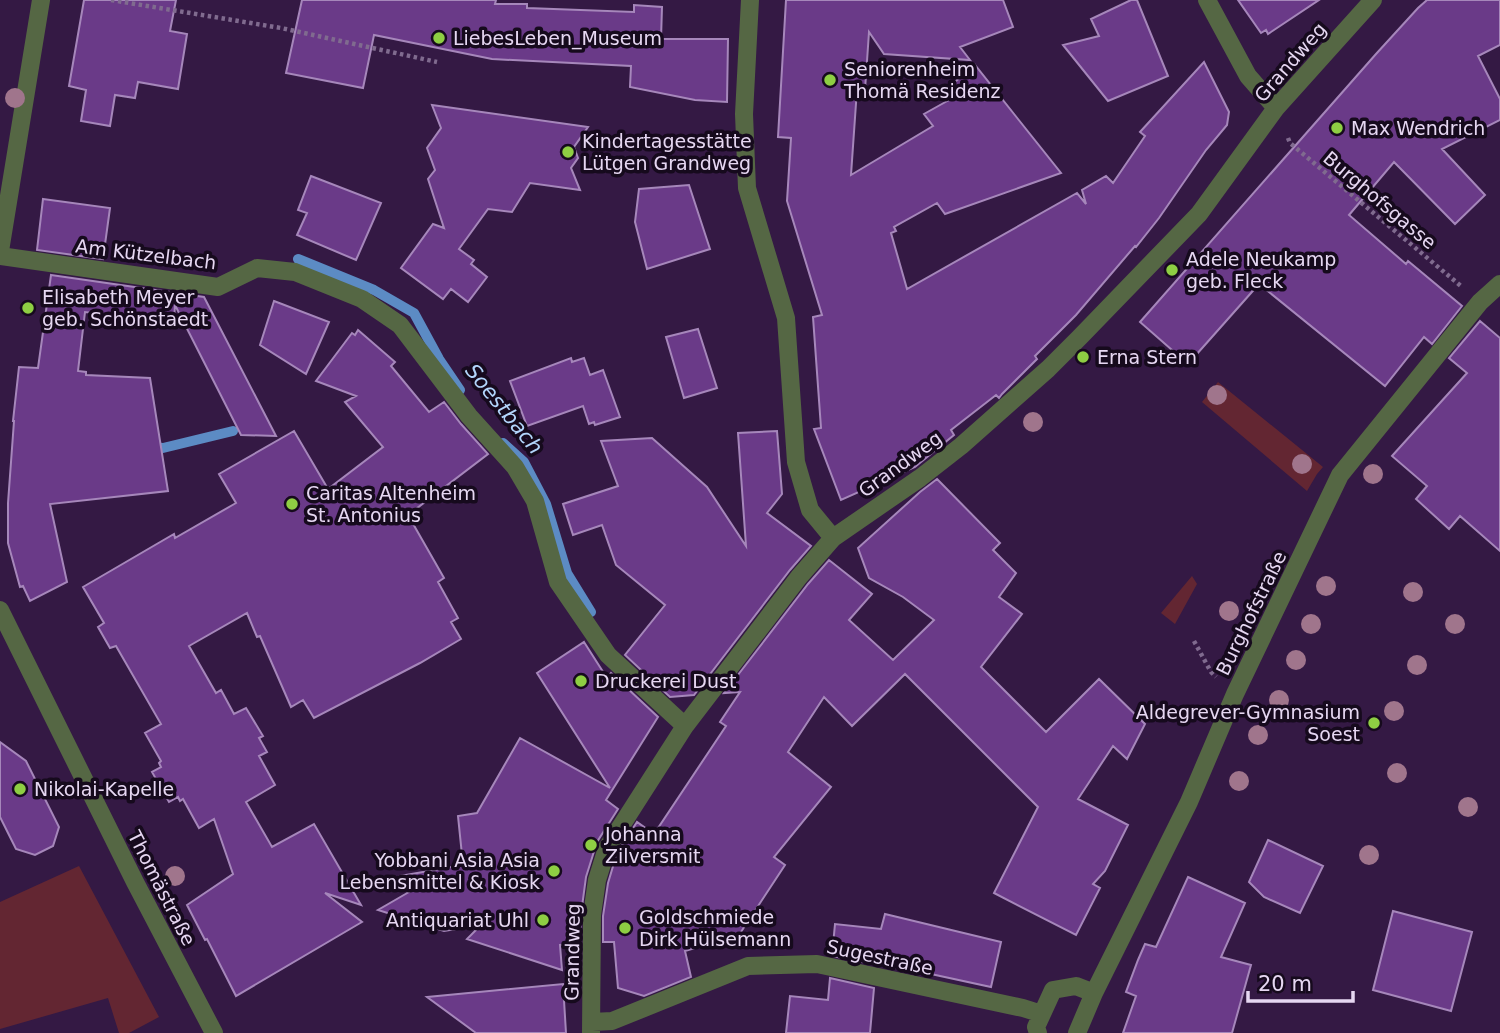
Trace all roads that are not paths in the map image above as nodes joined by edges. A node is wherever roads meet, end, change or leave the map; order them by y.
1 (41, 0) edge
2 (750, 0) edge
3 (1207, 0) edge
4 (1373, 0) edge
5 (1276, 108) junction
6 (0, 253) edge
7 (1500, 284) edge
8 (833, 538) junction
9 (0, 610) edge
10 (685, 726) junction
11 (1094, 993) junction
12 (1042, 1014) junction
13 (592, 1027) edge
14 (214, 1033) edge
15 (1038, 1033) edge
16 (1077, 1033) edge

1 - 6 street
2 - 8 street
3 - 5 street
4 - 5 street, Grandweg
5 - 8 street, Grandweg
6 - 10 street, Am Kützelbach
7 - 11 street, Burghofstraße
8 - 10 street, Grandweg
9 - 14 street, Thomästraße
10 - 13 street, Grandweg
11 - 12 street
11 - 16 street, Burghofstraße
12 - 13 street, Sugestraße
12 - 15 street

